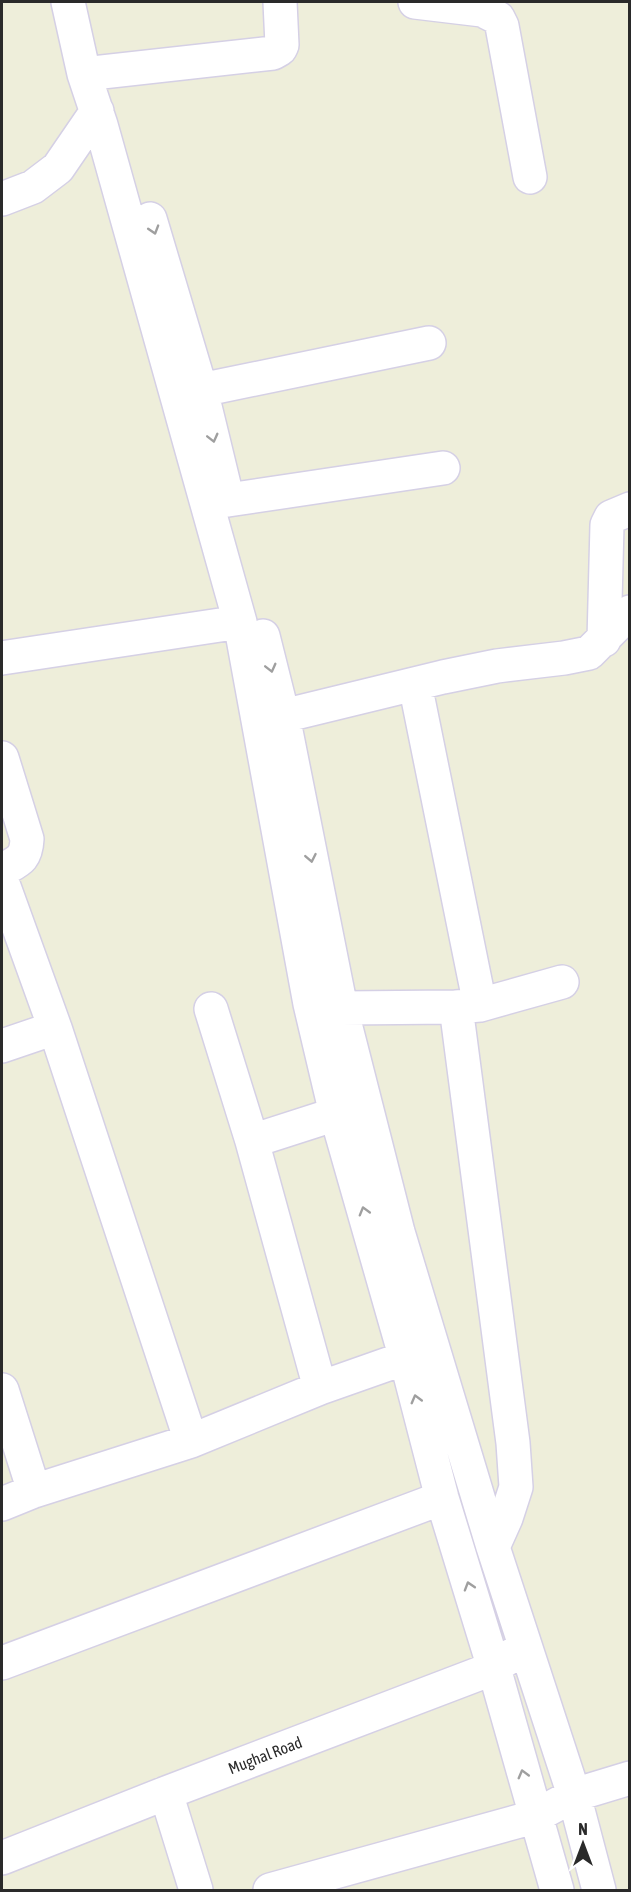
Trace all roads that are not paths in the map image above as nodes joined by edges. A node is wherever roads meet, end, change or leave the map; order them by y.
1 (68, 2) edge
2 (280, 2) edge
3 (415, 2) edge
4 (84, 74) junction
5 (99, 118) junction
6 (530, 177) dead end
7 (2, 199) edge
8 (429, 343) dead end
9 (201, 390) junction
10 (443, 468) dead end
11 (228, 500) junction
12 (630, 509) edge
13 (630, 612) edge
14 (240, 622) junction
15 (604, 640) junction
16 (2, 658) edge
17 (415, 684) junction
18 (283, 716) junction
19 (2, 758) edge
20 (2, 870) edge
21 (2, 881) edge
22 (561, 982) dead end
23 (325, 1006) junction
24 (468, 1006) junction
25 (211, 1009) dead end
26 (56, 1028) junction
27 (2, 1047) edge
28 (336, 1114) junction
29 (252, 1141) junction
30 (419, 1353) junction
31 (320, 1388) junction
32 (2, 1390) edge
33 (191, 1441) junction
34 (34, 1491) junction
35 (442, 1498) junction
36 (2, 1504) edge
37 (493, 1548) junction
38 (525, 1647) junction
39 (2, 1663) edge
40 (494, 1668) junction
41 (630, 1778) edge
42 (166, 1793) junction
43 (574, 1795) junction
44 (534, 1816) junction
45 (2, 1858) edge
46 (196, 1890) edge
47 (270, 1890) edge
48 (557, 1890) edge
49 (598, 1890) edge

1 - 4 street
2 - 4 street
3 - 6 street
4 - 5 street
5 - 7 street
5 -> 9 street
5 - 14 street
8 - 9 street
9 -> 11 street
10 - 11 street
11 -> 18 street
12 - 15 street
13 - 15 street
14 - 16 street
14 - 23 street
15 - 17 street
17 - 18 street
17 - 24 street
18 -> 23 street
19 - 20 street
21 - 26 street
22 - 24 street
23 - 24 street
23 - 28 street
23 - 30 street
24 - 37 street
25 - 29 street
26 - 27 street
26 - 33 street
28 - 29 street
30 -> 28 street
29 - 31 street
30 - 31 street
35 -> 30 street
30 - 37 street
31 - 33 street
32 - 34 street
33 - 34 street
34 - 36 street
35 - 39 street
40 -> 35 street
37 - 38 street
38 - 40 street, Mughal Road
38 - 43 street
40 - 42 street, Mughal Road
44 -> 40 street
41 - 43 street
42 - 45 street, Mughal Road
42 - 46 street
43 - 44 street
43 - 49 street
44 - 47 street
44 - 48 street

